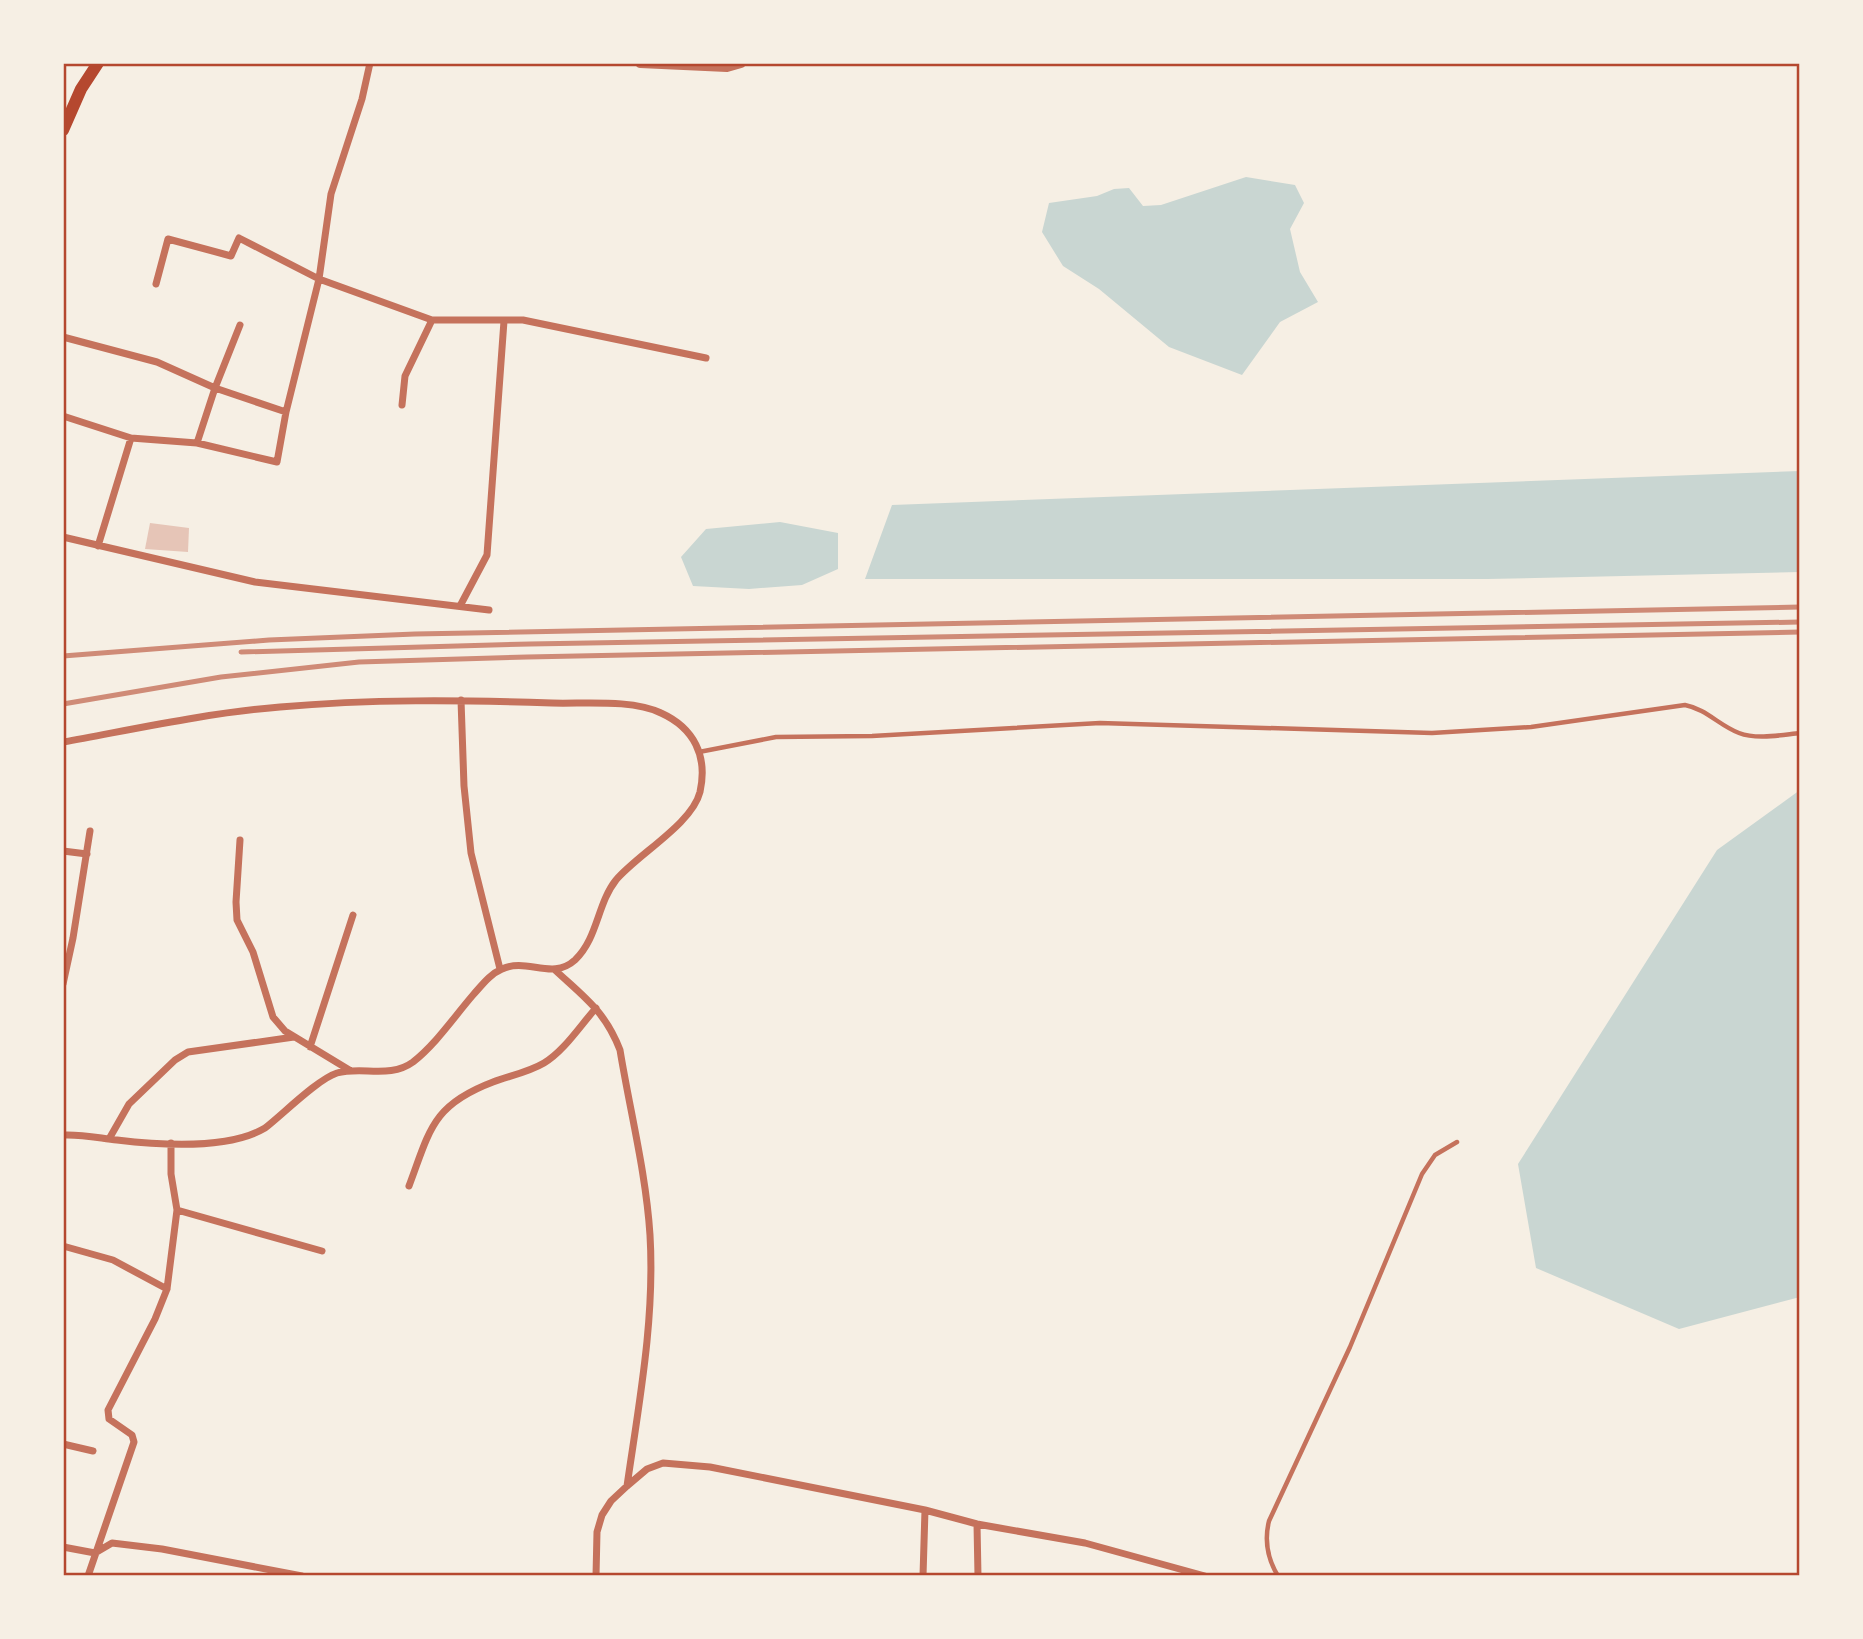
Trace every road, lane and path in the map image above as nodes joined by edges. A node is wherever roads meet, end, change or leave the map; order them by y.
1 (98, 63) edge
2 (370, 63) edge
3 (640, 63) edge
4 (741, 63) edge
5 (64, 125) edge
6 (319, 279) junction
7 (156, 284) dead end
8 (432, 320) junction
9 (504, 321) junction
10 (240, 325) dead end
11 (63, 337) edge
12 (706, 358) dead end
13 (215, 388) junction
14 (402, 405) dead end
15 (286, 412) junction
16 (63, 416) edge
17 (131, 438) junction
18 (197, 443) junction
19 (63, 537) edge
20 (98, 546) junction
21 (460, 607) junction
22 (489, 610) dead end
23 (461, 700) junction
24 (1800, 733) edge
25 (63, 742) edge
26 (699, 752) junction
27 (90, 831) dead end
28 (240, 840) dead end
29 (63, 851) edge
30 (87, 854) junction
31 (353, 915) dead end
32 (500, 969) junction
33 (555, 970) junction
34 (63, 984) edge
35 (596, 1008) junction
36 (295, 1037) junction
37 (310, 1046) junction
38 (351, 1071) junction
39 (63, 1135) edge
40 (109, 1139) junction
41 (1457, 1142) dead end
42 (172, 1143) junction
43 (409, 1186) dead end
44 (177, 1210) junction
45 (63, 1245) edge
46 (323, 1251) dead end
47 (167, 1289) junction
48 (63, 1444) edge
49 (93, 1451) dead end
50 (626, 1486) junction
51 (925, 1510) junction
52 (977, 1524) junction
53 (63, 1547) edge
54 (95, 1553) junction
55 (1167, 1564) junction
56 (88, 1576) edge
57 (302, 1576) edge
58 (596, 1576) edge
59 (923, 1576) edge
60 (978, 1576) edge
61 (1164, 1576) edge
62 (1205, 1576) edge
63 (1279, 1576) edge

1 - 5 main road
2 - 6 street
3 - 4 street
6 - 7 street
6 - 8 street
6 - 15 street
8 - 9 street
8 - 14 street
9 - 12 street
9 - 21 street
10 - 13 street
11 - 13 street
13 - 15 street
13 - 18 street
15 - 18 street
16 - 17 street
17 - 18 street
17 - 20 street
19 - 20 street
20 - 21 street
21 - 22 street
23 - 25 street
23 - 26 street
23 - 32 street
24 - 26 lane
26 - 33 street
27 - 30 street
28 - 36 street
29 - 30 street
30 - 34 street
31 - 37 street
32 - 33 street
32 - 38 street
33 - 35 street
35 - 43 street
35 - 50 street
36 - 37 street
36 - 40 street
37 - 38 street
38 - 42 street
39 - 40 street
40 - 42 street
41 - 63 lane
42 - 44 street
44 - 46 street
44 - 47 street
45 - 47 street
47 - 54 street
48 - 49 street
50 - 51 street
50 - 58 street
51 - 52 street
51 - 59 street
52 - 55 street
52 - 60 street
53 - 54 street
54 - 56 street
54 - 57 street
55 - 61 street
55 - 62 street

